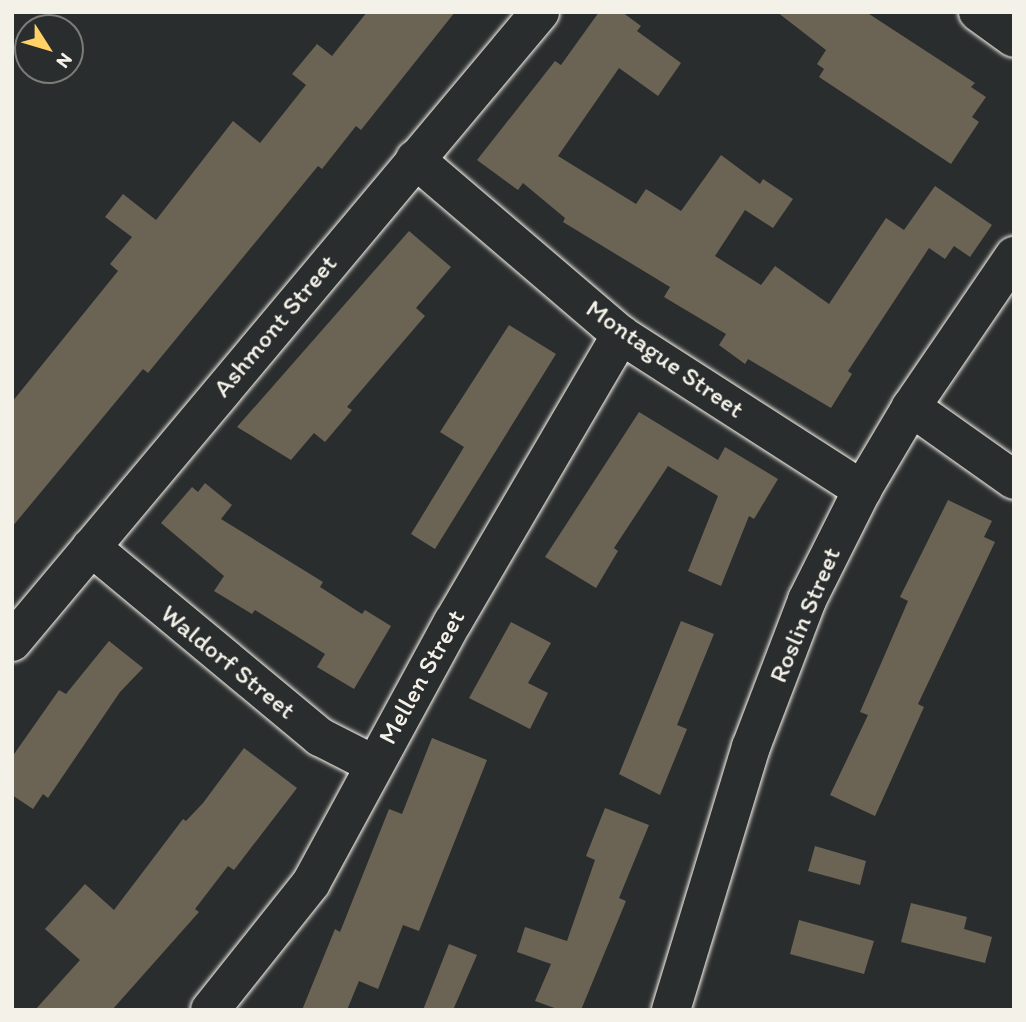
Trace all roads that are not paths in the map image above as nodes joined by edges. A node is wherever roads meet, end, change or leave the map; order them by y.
1 (540, 12) edge
2 (978, 12) edge
3 (1014, 38) edge
4 (415, 159) junction
5 (1014, 256) edge
6 (621, 335) junction
7 (911, 407) junction
8 (1014, 480) edge
9 (862, 490) junction
10 (91, 547) junction
11 (12, 642) edge
12 (373, 764) junction
13 (209, 1010) edge
14 (671, 1010) edge

1 - 4 street, Ashmont Street
2 - 3 street
4 - 6 street, Montague Street
4 - 10 street, Ashmont Street
5 - 7 street, Roslin Street
6 - 9 street, Montague Street
6 - 12 street, Mellen Street
7 - 8 street
7 - 9 street, Roslin Street
9 - 14 street, Roslin Street
10 - 11 street, Ashmont Street
10 - 12 street, Waldorf Street
12 - 13 street, Mellen Street

